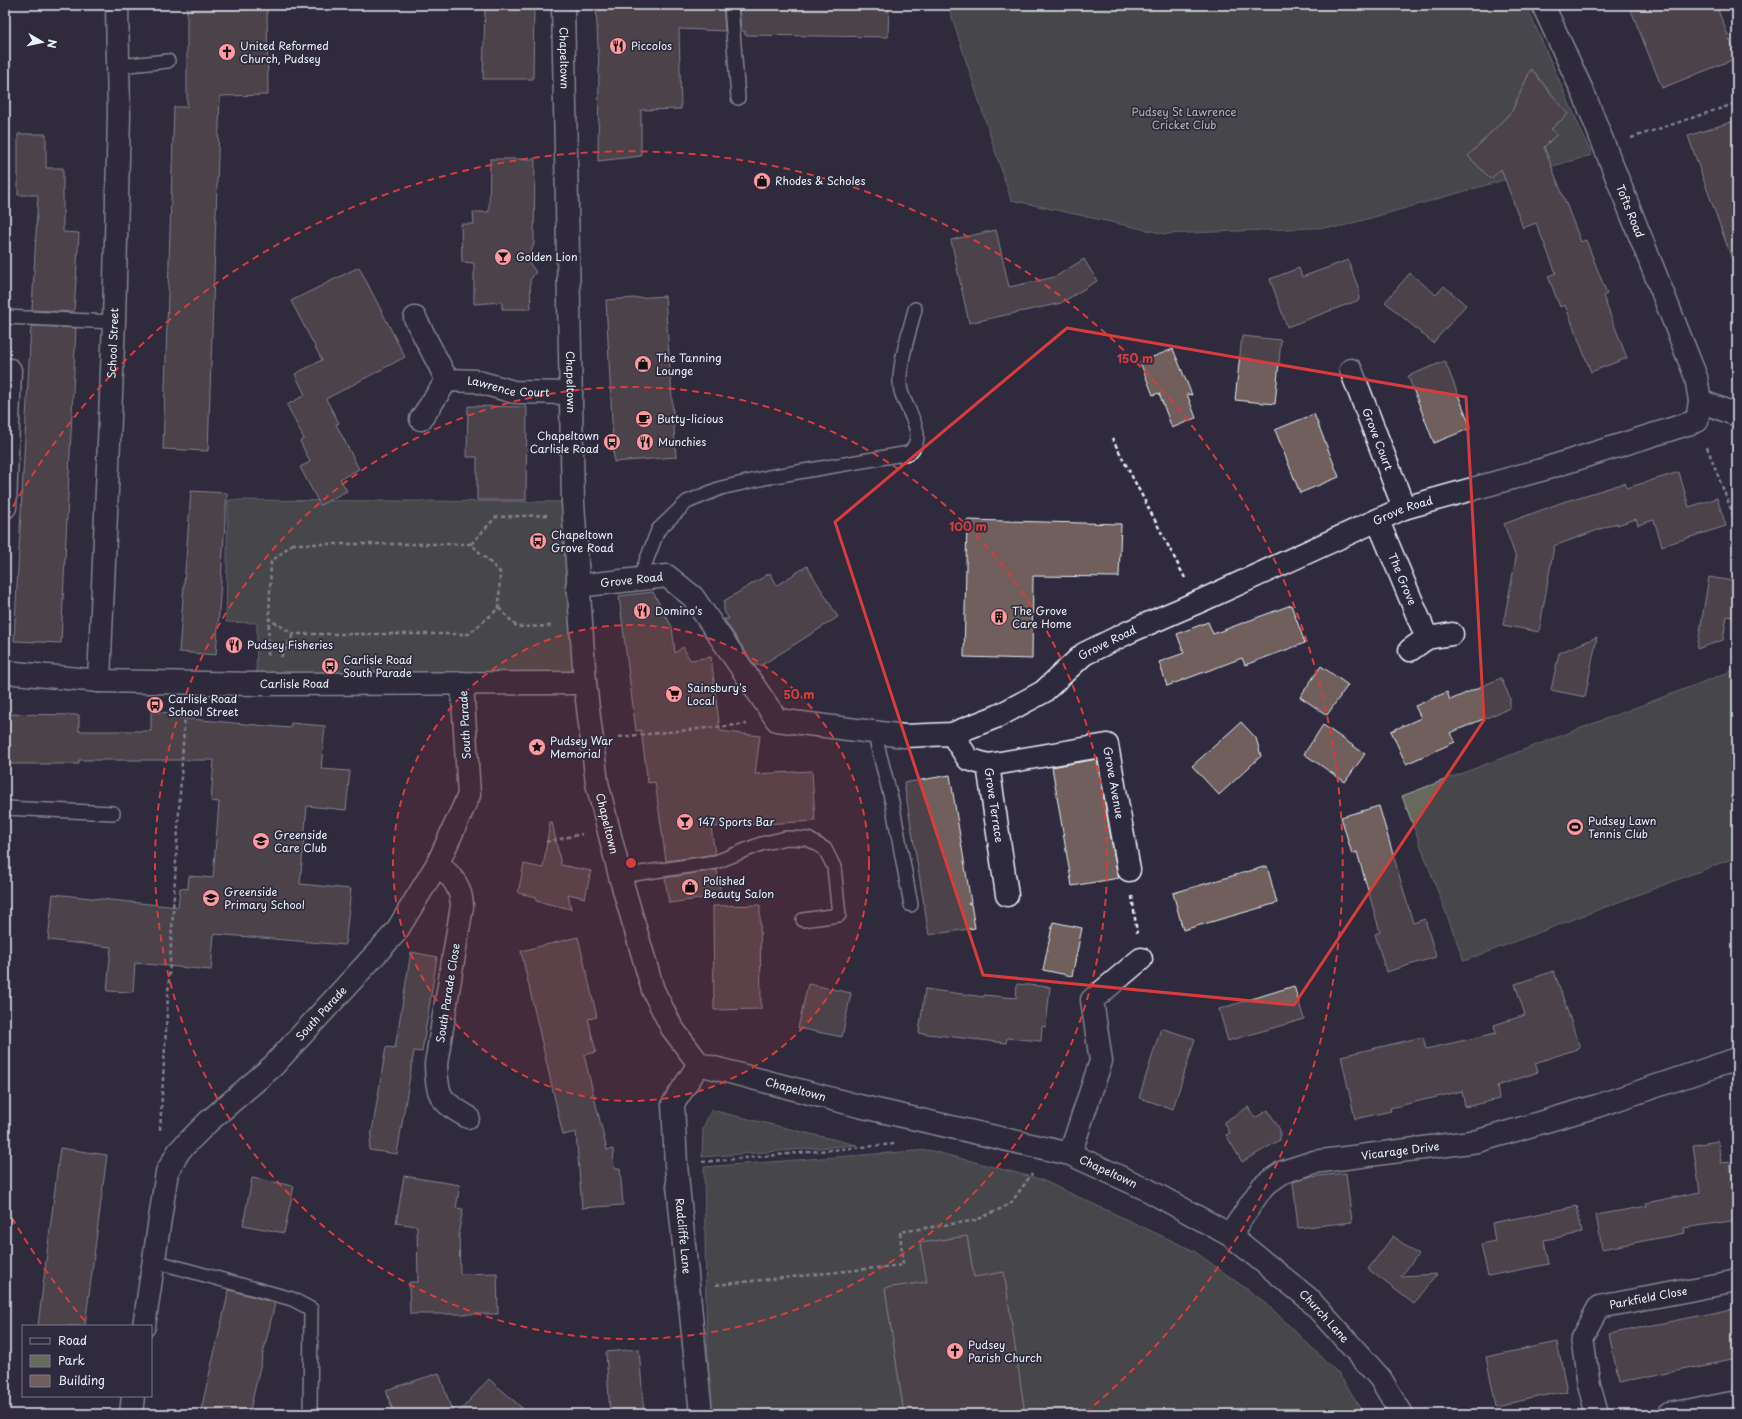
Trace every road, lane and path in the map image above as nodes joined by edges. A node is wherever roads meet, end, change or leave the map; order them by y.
1 (117, 5) edge
2 (563, 5) edge
3 (731, 5) edge
4 (1544, 5) edge
5 (168, 61) dead end
6 (119, 66) junction
7 (738, 98) dead end
8 (1737, 103) edge
9 (1605, 146) junction
10 (915, 309) dead end
11 (5, 317) edge
12 (415, 318) dead end
13 (114, 322) junction
14 (10, 370) dead end
15 (1351, 370) dead end
16 (447, 380) junction
17 (570, 393) junction
18 (1698, 411) junction
19 (1737, 415) edge
20 (421, 419) dead end
21 (1112, 438) dead end
22 (5, 507) edge
23 (1404, 508) junction
24 (573, 514) junction
25 (1378, 521) junction
26 (1737, 524) edge
27 (471, 544) junction
28 (639, 580) junction
29 (577, 586) junction
30 (1197, 603) junction
31 (499, 608) junction
32 (580, 624) junction
33 (1452, 634) dead end
34 (5, 672) edge
35 (99, 681) junction
36 (187, 683) junction
37 (462, 683) junction
38 (585, 683) junction
39 (776, 720) junction
40 (874, 732) junction
41 (952, 734) junction
42 (592, 740) junction
43 (988, 765) junction
44 (5, 808) edge
45 (113, 813) dead end
46 (609, 829) junction
47 (546, 842) dead end
48 (438, 863) junction
49 (1129, 870) joint
50 (620, 876) junction
51 (1007, 895) dead end
52 (911, 905) dead end
53 (803, 920) dead end
54 (1141, 959) joint
55 (1737, 1059) edge
56 (700, 1064) junction
57 (902, 1116) junction
58 (468, 1117) dead end
59 (179, 1151) junction
60 (1060, 1152) junction
61 (676, 1165) junction
62 (1230, 1235) junction
63 (154, 1261) junction
64 (1737, 1281) edge
65 (688, 1288) junction
66 (144, 1325) edge
67 (133, 1397) edge
68 (1737, 1401) edge
69 (131, 1414) edge
70 (310, 1414) edge
71 (701, 1414) edge
72 (1402, 1414) edge
73 (1597, 1414) edge
74 (1670, 1414) edge

1 - 6 street, School Street
2 - 17 street, Chapeltown
3 - 7 lane
4 - 9 street, Tofts Road
5 - 6 lane
6 - 13 street, School Street
8 - 9 path
9 - 18 street, Tofts Road
10 - 28 lane
11 - 13 lane
12 - 16 street
13 - 35 street, School Street
14 - 22 street
15 - 23 street, Grove Court
16 - 17 street, Lawrence Court
16 - 20 street
17 - 24 street, Chapeltown
18 - 19 street
18 - 23 street, Grove Road
18 - 26 path
21 - 30 path
23 - 25 street, Grove Road
24 - 27 path
24 - 29 street, Chapeltown
25 - 30 street, Grove Road
25 - 33 street, The Grove
27 - 31 path
27 - 31 path
28 - 29 street, Grove Road
28 - 39 street, Grove Road
29 - 32 street, Chapeltown
30 - 41 street, Grove Road
31 - 32 path
32 - 38 street, Chapeltown
34 - 35 street, Carlisle Road
35 - 36 street, Carlisle Road
36 - 37 street, Carlisle Road
36 - 59 path
37 - 38 street, Carlisle Road
37 - 48 street, South Parade
38 - 42 street, Chapeltown
39 - 40 street, Grove Road
39 - 42 path
40 - 41 street, Grove Road
40 - 52 lane
41 - 43 street, Grove Terrace
42 - 46 street, Chapeltown
43 - 49 street, Grove Avenue
43 - 51 street, Grove Terrace
44 - 45 lane
46 - 47 path
46 - 50 street, Chapeltown
48 - 58 street, South Parade Close
48 - 59 street, South Parade
49 - 54 path
50 - 53 lane
50 - 56 street, Chapeltown
54 - 60 street
55 - 62 street, Vicarage Drive
56 - 57 street, Chapeltown
56 - 61 street, Radcliffe Lane
57 - 60 street, Chapeltown
57 - 61 path
59 - 63 street, South Parade
60 - 62 street, Chapeltown
60 - 65 path
61 - 65 street, Radcliffe Lane
62 - 72 street, Church Lane
63 - 66 street, South Parade
63 - 70 lane
64 - 73 street, Parkfield Close
65 - 71 street, Radcliffe Lane
67 - 69 street
68 - 74 street

